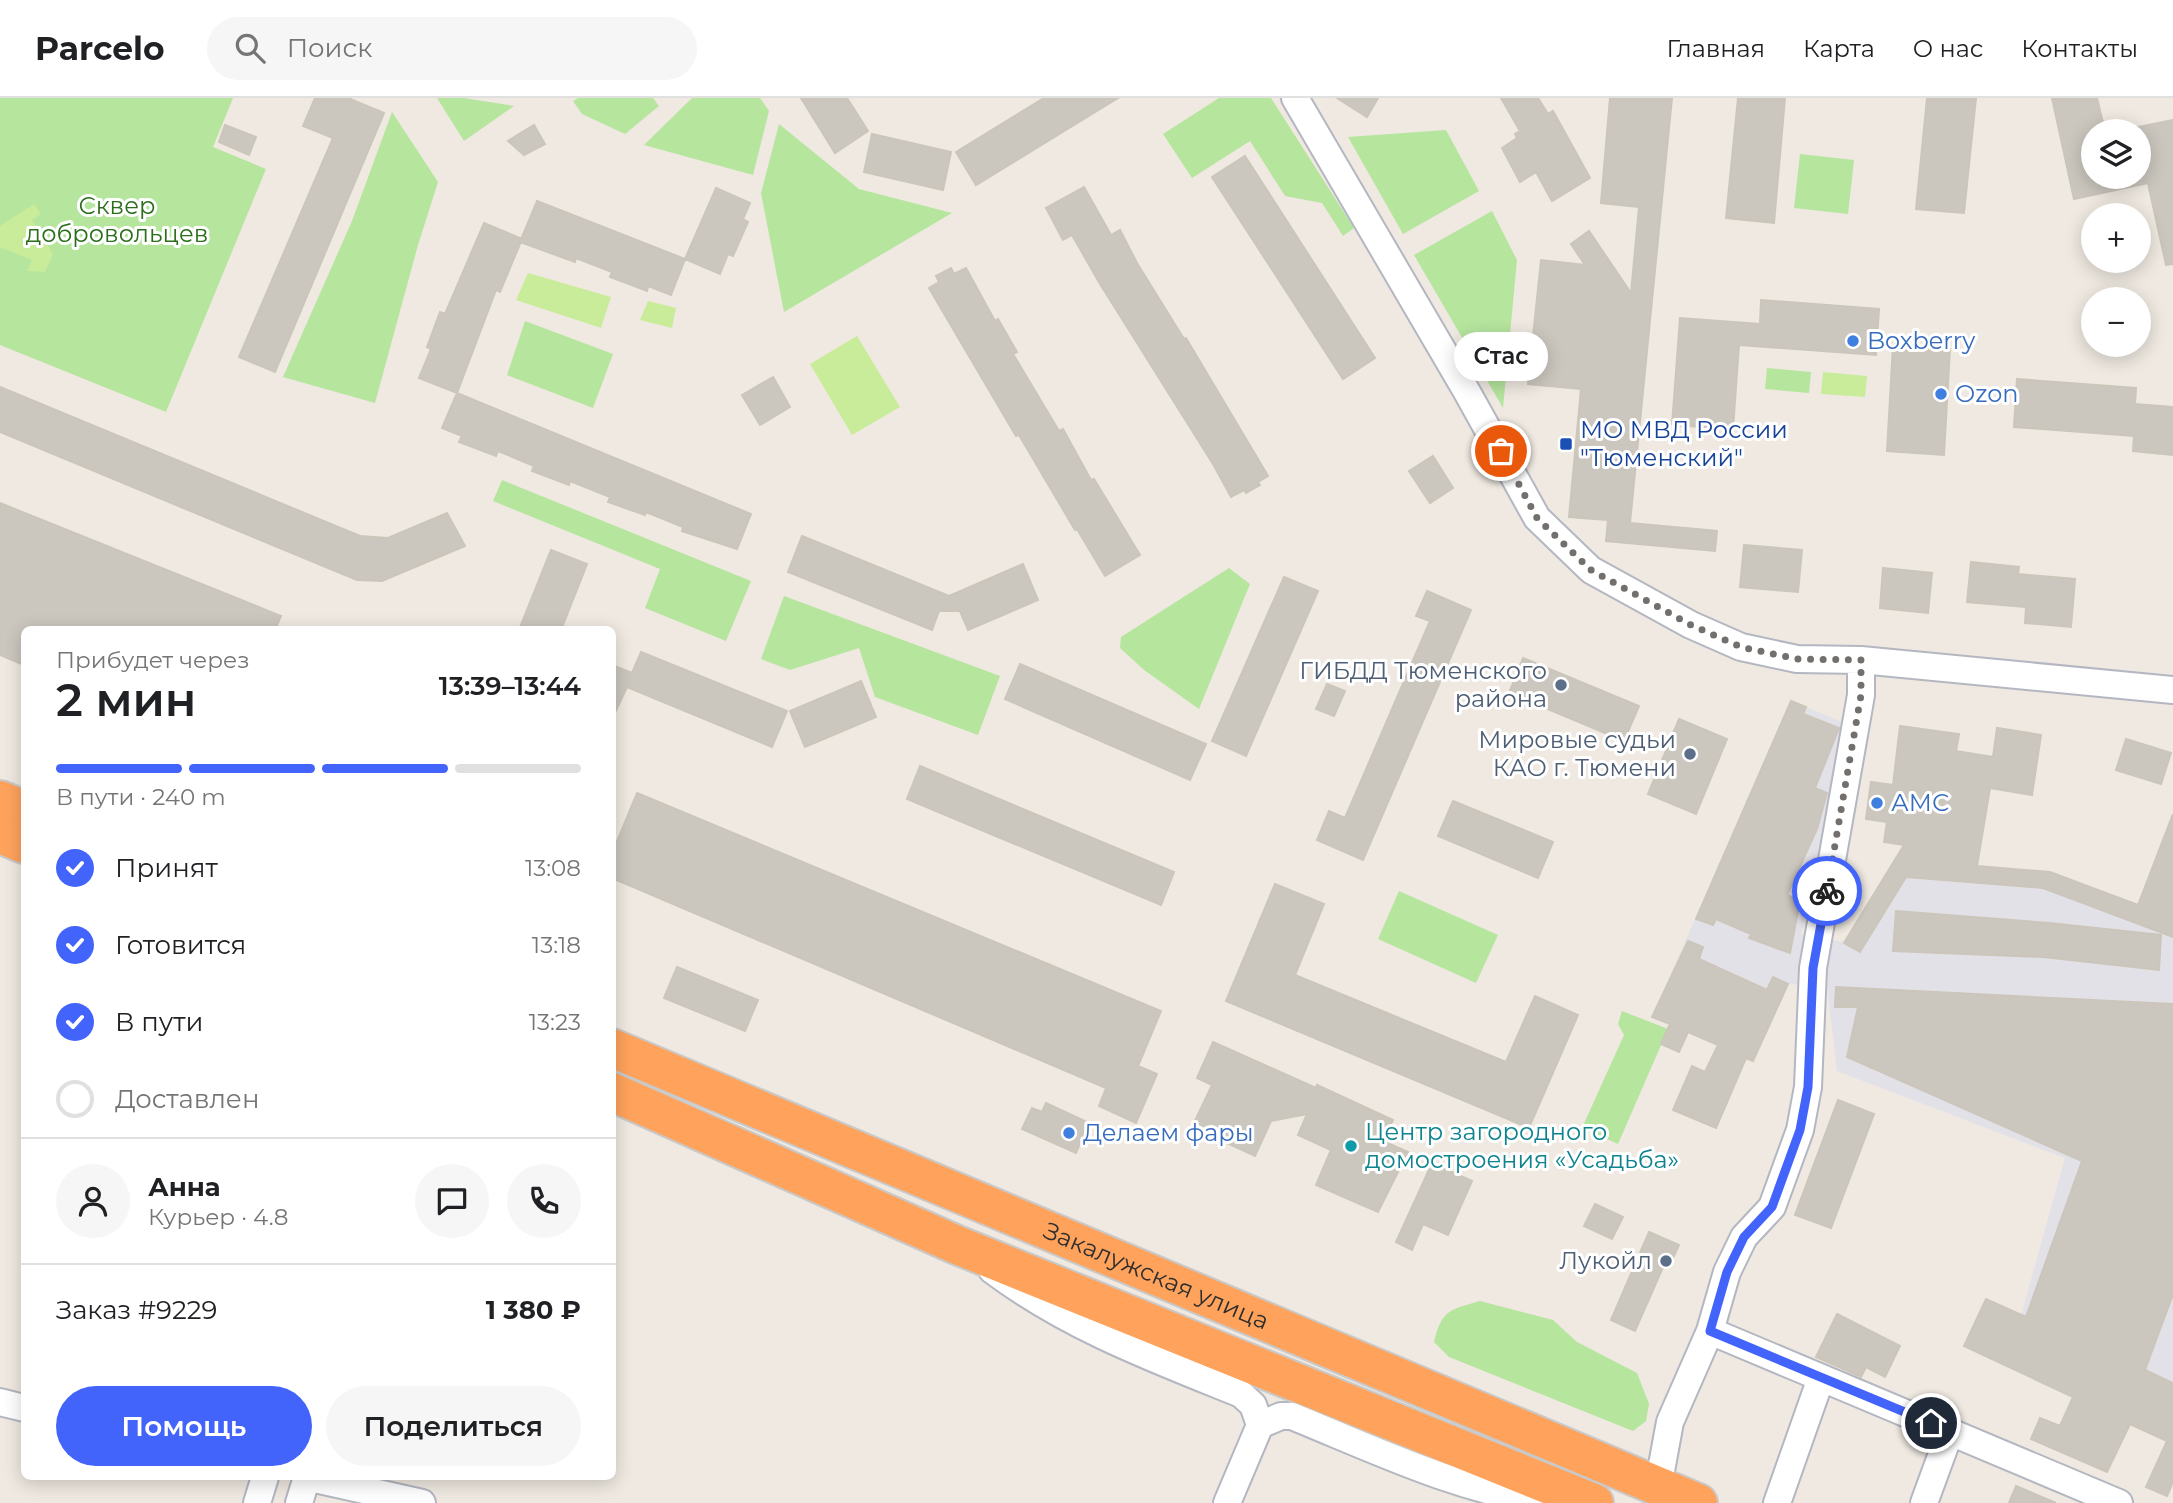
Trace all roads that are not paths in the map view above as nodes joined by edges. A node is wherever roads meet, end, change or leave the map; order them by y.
1 (1294, 98) edge
2 (1861, 660) junction
3 (2173, 690) edge
4 (0, 800) edge
5 (12, 832) edge
6 (616, 1050) edge
7 (616, 1094) edge
8 (957, 1245) junction
9 (1710, 1331) junction
10 (1821, 1378) junction
11 (0, 1402) edge
12 (21, 1407) edge
13 (1261, 1425) junction
14 (1950, 1432) junction
15 (264, 1480) edge
16 (306, 1480) edge
17 (320, 1480) edge
18 (1658, 1487) junction
19 (257, 1503) edge
20 (299, 1503) edge
21 (422, 1503) edge
22 (1227, 1503) edge
23 (1550, 1503) edge
24 (1594, 1503) edge
25 (1698, 1503) edge
26 (1777, 1503) edge
27 (1924, 1503) edge
28 (2119, 1503) edge

1 - 2 street
2 - 3 street
2 - 9 street
4 - 5 highway
6 - 18 highway, Закалужская улица
7 - 8 highway
8 - 13 street
8 - 24 highway
9 - 10 street
9 - 18 street
10 - 14 street
10 - 26 street
11 - 12 street
13 - 22 street
13 - 23 street
14 - 27 street
14 - 28 street
15 - 19 street
16 - 20 street
17 - 21 street
18 - 25 highway, Закалужская улица

